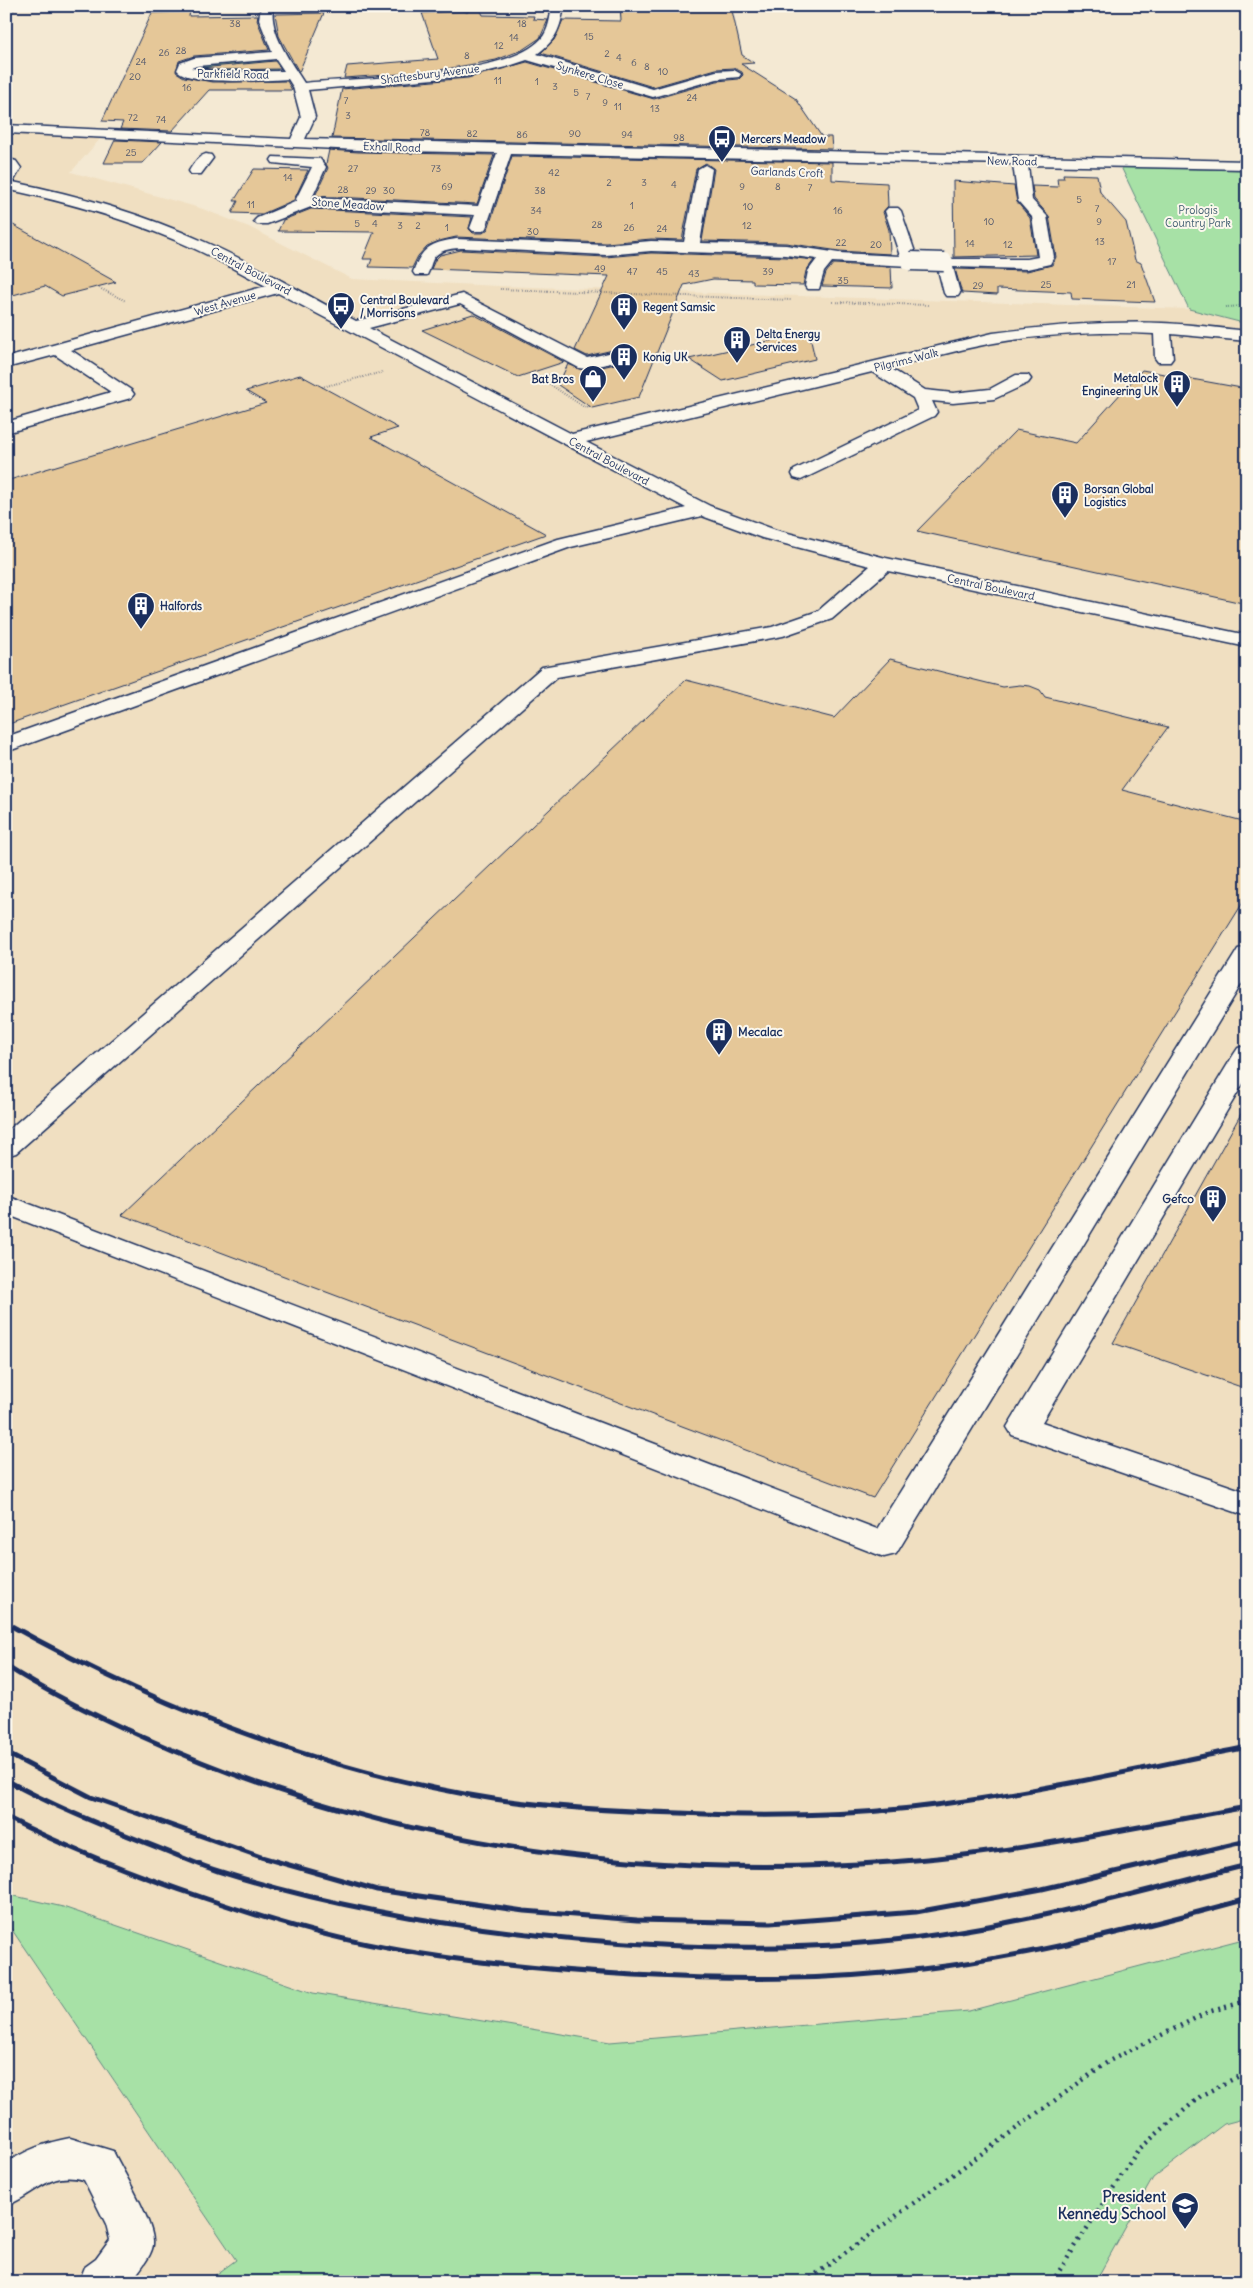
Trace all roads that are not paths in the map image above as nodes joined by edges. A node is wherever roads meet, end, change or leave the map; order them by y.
1 (267, 6) edge
2 (558, 6) edge
3 (280, 55) junction
4 (528, 56) junction
5 (734, 74) dead end
6 (293, 75) junction
7 (300, 87) junction
8 (653, 93) junction
9 (636, 99) dead end
10 (6, 129) edge
11 (296, 143) junction
12 (505, 150) junction
13 (777, 156) joint
14 (190, 157) dead end
15 (206, 158) junction
16 (225, 158) dead end
17 (265, 160) dead end
18 (6, 162) edge
19 (1247, 165) edge
20 (1021, 168) junction
21 (686, 169) dead end
22 (196, 171) dead end
23 (1003, 175) dead end
24 (6, 183) edge
25 (309, 202) junction
26 (484, 211) junction
27 (893, 211) dead end
28 (262, 221) dead end
29 (476, 242) junction
30 (691, 247) junction
31 (827, 256) junction
32 (910, 261) junction
33 (944, 262) junction
34 (421, 272) dead end
35 (813, 286) dead end
36 (282, 287) junction
37 (952, 293) dead end
38 (168, 319) junction
39 (86, 325) dead end
40 (354, 327) junction
41 (1162, 328) junction
42 (186, 330) dead end
43 (107, 335) junction
44 (1247, 336) edge
45 (58, 349) junction
46 (626, 354) dead end
47 (1164, 358) dead end
48 (6, 363) edge
49 (876, 367) junction
50 (1022, 379) dead end
51 (921, 395) junction
52 (6, 428) edge
53 (570, 440) junction
54 (800, 474) dead end
55 (703, 510) junction
56 (884, 564) junction
57 (1247, 641) edge
58 (6, 745) edge
59 (1247, 954) edge
60 (1247, 1054) edge
61 (6, 1147) edge
62 (6, 1204) edge
63 (1247, 1504) edge
64 (6, 2187) edge
65 (100, 2282) edge

1 - 3 street, Parkfield Road
2 - 4 street, Shaftesbury Avenue
3 - 6 street, Parkfield Road
3 - 6 street, Parkfield Road
4 - 7 street, Shaftesbury Avenue
4 - 8 street, Synkere Close
5 - 8 street, Synkere Close
6 - 7 street, Parkfield Road
7 - 11 street, Parkfield Road
8 - 9 street, Synkere Close
10 - 11 street, Exhall Road
11 - 12 street, Exhall Road
12 - 13 street, Exhall Road
12 - 26 street
13 - 20 street, New Road
14 - 15 street
15 - 16 street
15 - 22 street
17 - 25 street, Stone Meadow
18 - 24 street, Central Boulevard
19 - 20 street, New Road
20 - 23 street
20 - 33 street
21 - 30 street
24 - 36 street, Central Boulevard
25 - 26 street, Stone Meadow
25 - 28 street
26 - 29 street
27 - 32 street
29 - 30 street
29 - 34 street
30 - 31 street
31 - 32 street
31 - 35 street
32 - 33 street, bridge
33 - 37 street
36 - 38 street, West Avenue
36 - 40 street, Central Boulevard
38 - 42 street, West Avenue
38 - 43 street, West Avenue
39 - 43 street
40 - 46 street
40 - 53 street, Central Boulevard
41 - 44 street, Pilgrims Walk
41 - 47 street
41 - 49 street, Pilgrims Walk
43 - 45 street, West Avenue
45 - 48 street, West Avenue
45 - 52 street
49 - 51 street
49 - 53 street, Pilgrims Walk
50 - 51 street
51 - 54 street
53 - 55 street, Central Boulevard
55 - 56 street, Central Boulevard
55 - 58 street
56 - 57 street, Central Boulevard
56 - 61 street
59 - 62 street
60 - 63 street
64 - 65 street

